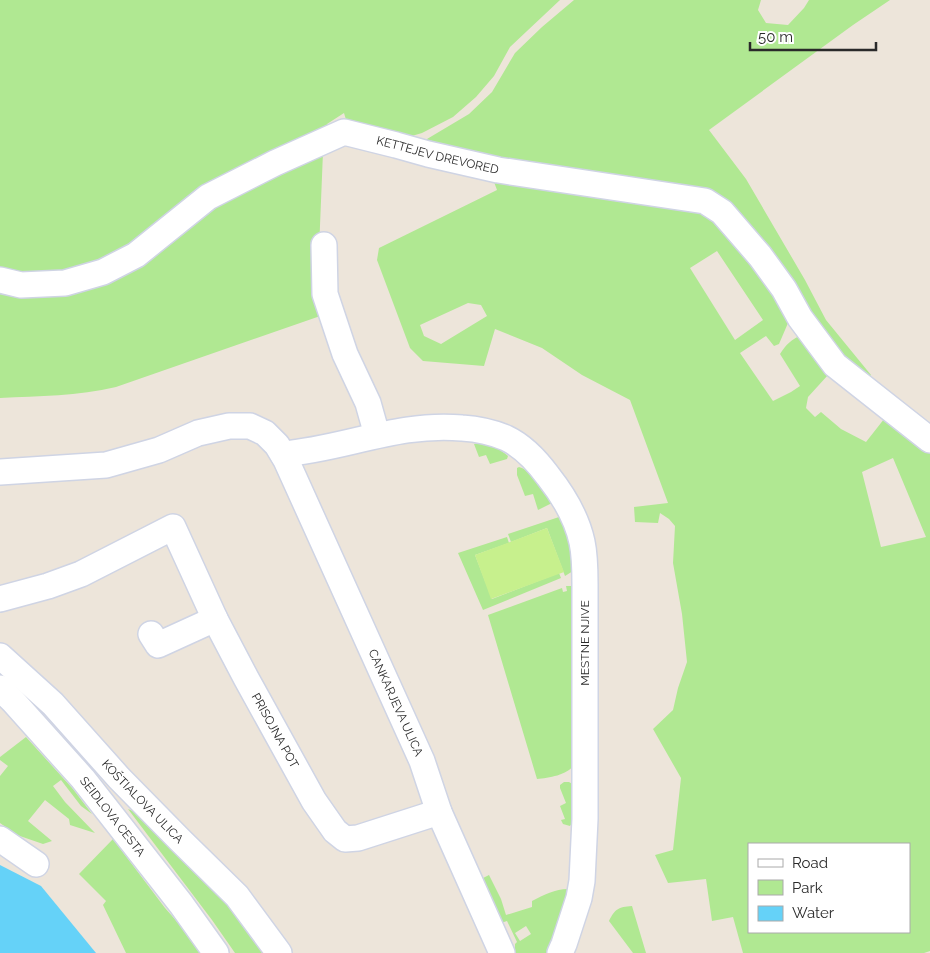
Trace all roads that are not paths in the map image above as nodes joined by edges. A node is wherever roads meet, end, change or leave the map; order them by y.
1 (324, 245) dead end
2 (0, 280) edge
3 (377, 435) junction
4 (930, 440) edge
5 (283, 454) junction
6 (0, 472) edge
7 (0, 599) edge
8 (215, 619) junction
9 (151, 634) dead end
10 (0, 656) edge
11 (4, 701) edge
12 (439, 812) junction
13 (0, 839) edge
14 (36, 864) dead end
15 (216, 953) edge
16 (279, 953) edge
17 (502, 953) edge
18 (560, 953) edge

1 - 3 street
2 - 4 street, KETTEJEV DREVORED
3 - 5 street
3 - 18 street, MESTNE NJIVE
5 - 6 street, CANKARJEVA ULICA
5 - 12 street, CANKARJEVA ULICA
7 - 8 street, PRISOJNA POT
8 - 9 street
8 - 12 street, PRISOJNA POT
10 - 16 street, KOŠTIALOVA ULICA
11 - 15 street, SEIDLOVA CESTA
12 - 17 street, CANKARJEVA ULICA
13 - 14 street

